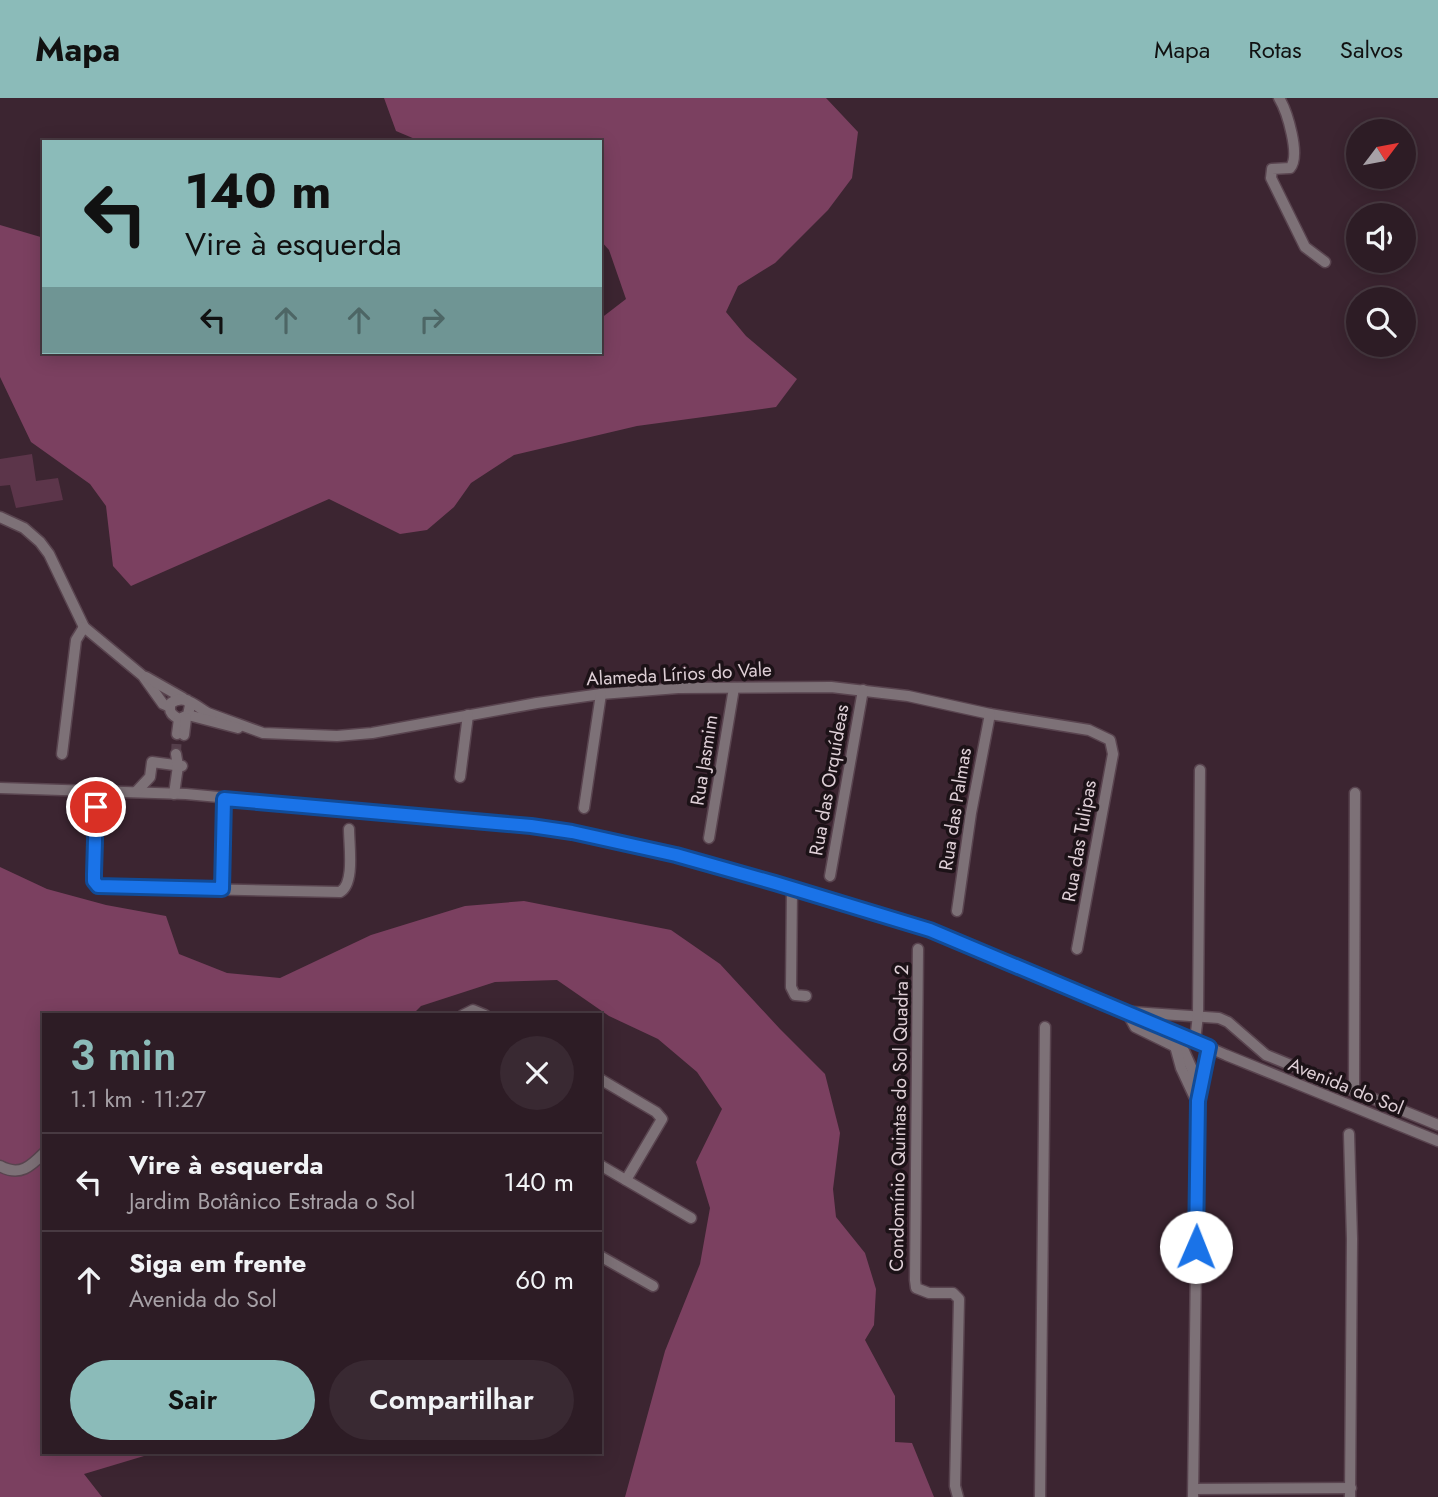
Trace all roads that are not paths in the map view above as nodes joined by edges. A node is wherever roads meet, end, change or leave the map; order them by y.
1 (1279, 98) edge
2 (1325, 262) dead end
3 (0, 517) edge
4 (84, 626) junction
5 (143, 676) junction
6 (734, 688) junction
7 (863, 690) junction
8 (601, 694) junction
9 (185, 699) junction
10 (170, 707) junction
11 (990, 714) junction
12 (468, 715) junction
13 (184, 717) junction
14 (247, 728) junction
15 (181, 735) tunnel mouth
16 (1110, 740) joint
17 (62, 754) dead end
18 (155, 763) junction
19 (1200, 770) dead end
20 (460, 778) dead end
21 (0, 788) edge
22 (136, 792) junction
23 (153, 793) junction
24 (1355, 793) dead end
25 (180, 794) junction
26 (224, 799) junction
27 (96, 807) dead end
28 (584, 808) dead end
29 (349, 829) dead end
30 (709, 838) dead end
31 (830, 876) dead end
32 (792, 888) junction
33 (222, 889) junction
34 (957, 911) dead end
35 (918, 949) dead end
36 (1077, 949) dead end
37 (806, 996) dead end
38 (1127, 1012) junction
39 (1198, 1015) junction
40 (1045, 1027) dead end
41 (1195, 1041) junction
42 (1209, 1047) junction
43 (1180, 1049) junction
44 (1205, 1058) junction
45 (602, 1080) edge
46 (1354, 1090) junction
47 (1197, 1101) junction
48 (1438, 1125) edge
49 (1349, 1134) dead end
50 (1438, 1141) edge
51 (42, 1155) edge
52 (0, 1166) edge
53 (602, 1166) edge
54 (626, 1181) junction
55 (691, 1218) dead end
56 (602, 1257) edge
57 (653, 1286) dead end
58 (1193, 1493) edge
59 (1287, 1493) edge
60 (1350, 1493) edge
61 (958, 1497) edge
62 (1040, 1497) edge

1 - 2 street
3 - 4 street
4 - 5 street
4 - 17 street
5 - 9 street, Alameda Lírios do Vale
5 - 10 street
6 - 7 street, Alameda Lírios do Vale
6 - 8 street, Alameda Lírios do Vale
6 - 30 street, Rua Jasmim
7 - 11 street, Alameda Lírios do Vale
7 - 31 street, Rua das Orquídeas
8 - 12 street, Alameda Lírios do Vale
8 - 28 street
9 - 10 street
9 - 13 street
9 - 14 street, Alameda Lírios do Vale
10 - 13 street
11 - 16 street, Alameda Lírios do Vale
11 - 34 street, Rua das Palmas
12 - 14 street, Alameda Lírios do Vale
12 - 20 street
13 - 14 street, Alameda Lírios do Vale
13 - 15 street
16 - 36 street, Rua das Tulipas
18 - 22 street
18 - 23 street
18 - 25 street
19 - 39 street
21 - 22 street
22 - 23 street
23 - 25 street
24 - 46 street
25 - 26 street
26 - 32 street
26 - 33 street
27 - 33 street
29 - 33 street
32 - 37 street
32 - 38 street
35 - 61 street, Condomínio Quintas do Sol Quadra 2
38 - 39 street
38 - 41 street, Avenida do Sol
38 - 43 street
39 - 41 street
39 - 46 street
40 - 62 street
41 - 42 street, Avenida do Sol
42 - 44 street
42 - 50 street, Avenida do Sol
43 - 44 street
43 - 47 street
44 - 47 street
45 - 54 street
46 - 48 street
47 - 58 street
49 - 60 street
51 - 52 street
53 - 54 street
54 - 55 street
56 - 57 street
58 - 59 street
59 - 60 street

